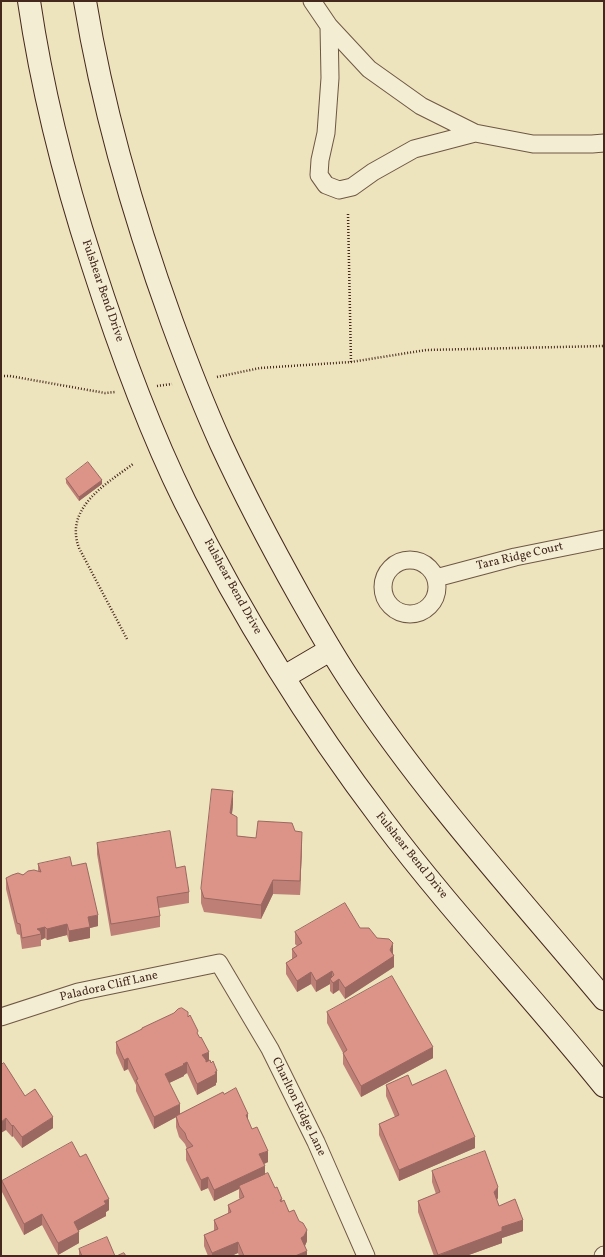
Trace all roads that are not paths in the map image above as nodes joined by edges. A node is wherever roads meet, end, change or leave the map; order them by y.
1 (28, 1) edge
2 (85, 1) edge
3 (312, 1) edge
4 (329, 26) junction
5 (475, 133) junction
6 (604, 143) edge
7 (604, 539) edge
8 (436, 578) dead end
9 (330, 650) junction
10 (284, 678) junction
11 (219, 963) joint
12 (604, 999) edge
13 (1, 1017) edge
14 (604, 1086) edge
15 (366, 1256) edge

1 - 10 main road, Fulshear Bend Drive
2 - 9 main road
3 - 4 street
4 - 5 street
4 - 5 street
5 - 6 street
7 - 8 street, Tara Ridge Court
9 - 10 main road
9 - 12 main road
10 - 14 main road, Fulshear Bend Drive
11 - 13 street, Paladora Cliff Lane
11 - 15 street, Charlton Ridge Lane

